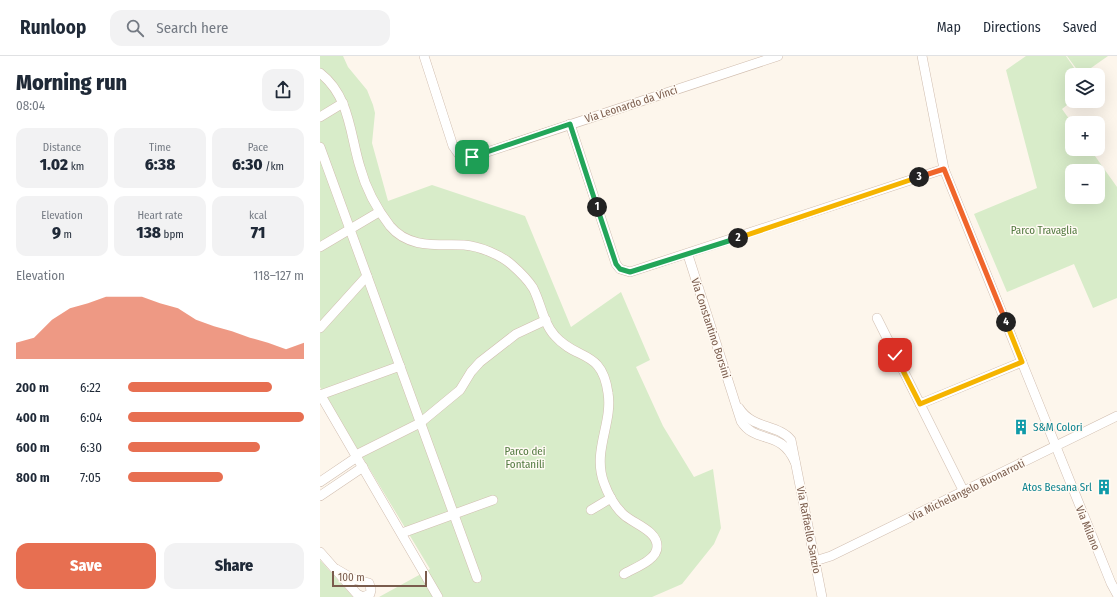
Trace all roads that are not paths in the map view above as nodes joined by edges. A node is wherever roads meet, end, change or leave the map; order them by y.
1 (424, 56) edge
2 (778, 56) edge
3 (922, 56) edge
4 (320, 73) edge
5 (343, 103) junction
6 (320, 117) edge
7 (570, 124) junction
8 (320, 147) edge
9 (944, 169) junction
10 (380, 212) junction
11 (350, 230) junction
12 (320, 247) edge
13 (688, 255) junction
14 (367, 276) junction
15 (877, 318) dead end
16 (546, 320) junction
17 (320, 328) edge
18 (1022, 362) junction
19 (400, 366) junction
20 (320, 395) edge
21 (920, 404) junction
22 (1117, 416) edge
23 (420, 423) junction
24 (1056, 446) junction
25 (357, 456) junction
26 (795, 462) joint
27 (363, 467) junction
28 (320, 482) edge
29 (964, 492) junction
30 (320, 496) edge
31 (611, 498) junction
32 (493, 500) dead end
33 (591, 510) dead end
34 (454, 514) junction
35 (402, 533) junction
36 (320, 552) edge
37 (815, 561) junction
38 (336, 569) dead end
39 (624, 574) dead end
40 (477, 578) dead end
41 (1111, 583) junction
42 (1117, 594) edge
43 (438, 597) edge
44 (822, 597) edge
45 (1113, 597) edge

1 - 7 street, Via Leonardo da Vinci
2 - 7 street, Via Leonardo da Vinci
3 - 9 street, Via Milano
4 - 5 street
5 - 6 street
5 - 10 street
7 - 13 street
8 - 11 street
9 - 13 street
9 - 18 street, Via Milano
10 - 11 street
10 - 16 street
11 - 12 street
11 - 14 street
13 - 26 street, Via Constantino Borsini
14 - 17 street
14 - 19 street
15 - 21 street
16 - 23 street
16 - 31 street
18 - 21 street
18 - 24 street, Via Milano
19 - 20 street
19 - 23 street
20 - 25 street
21 - 29 street
22 - 24 street, Via Michelangelo Buonarroti
23 - 25 street
23 - 34 street
24 - 29 street, Via Michelangelo Buonarroti
24 - 41 street, Via Milano
25 - 27 street
25 - 28 street
26 - 37 street, Via Raffaello Sanzio
27 - 30 street
27 - 35 street
29 - 37 street, Via Michelangelo Buonarroti
31 - 33 street
31 - 39 street
32 - 34 street
34 - 35 street
34 - 40 street
35 - 43 street
36 - 38 street
37 - 44 street, Via Raffaello Sanzio
41 - 42 street, Via Milano
41 - 45 street, Via Milano

